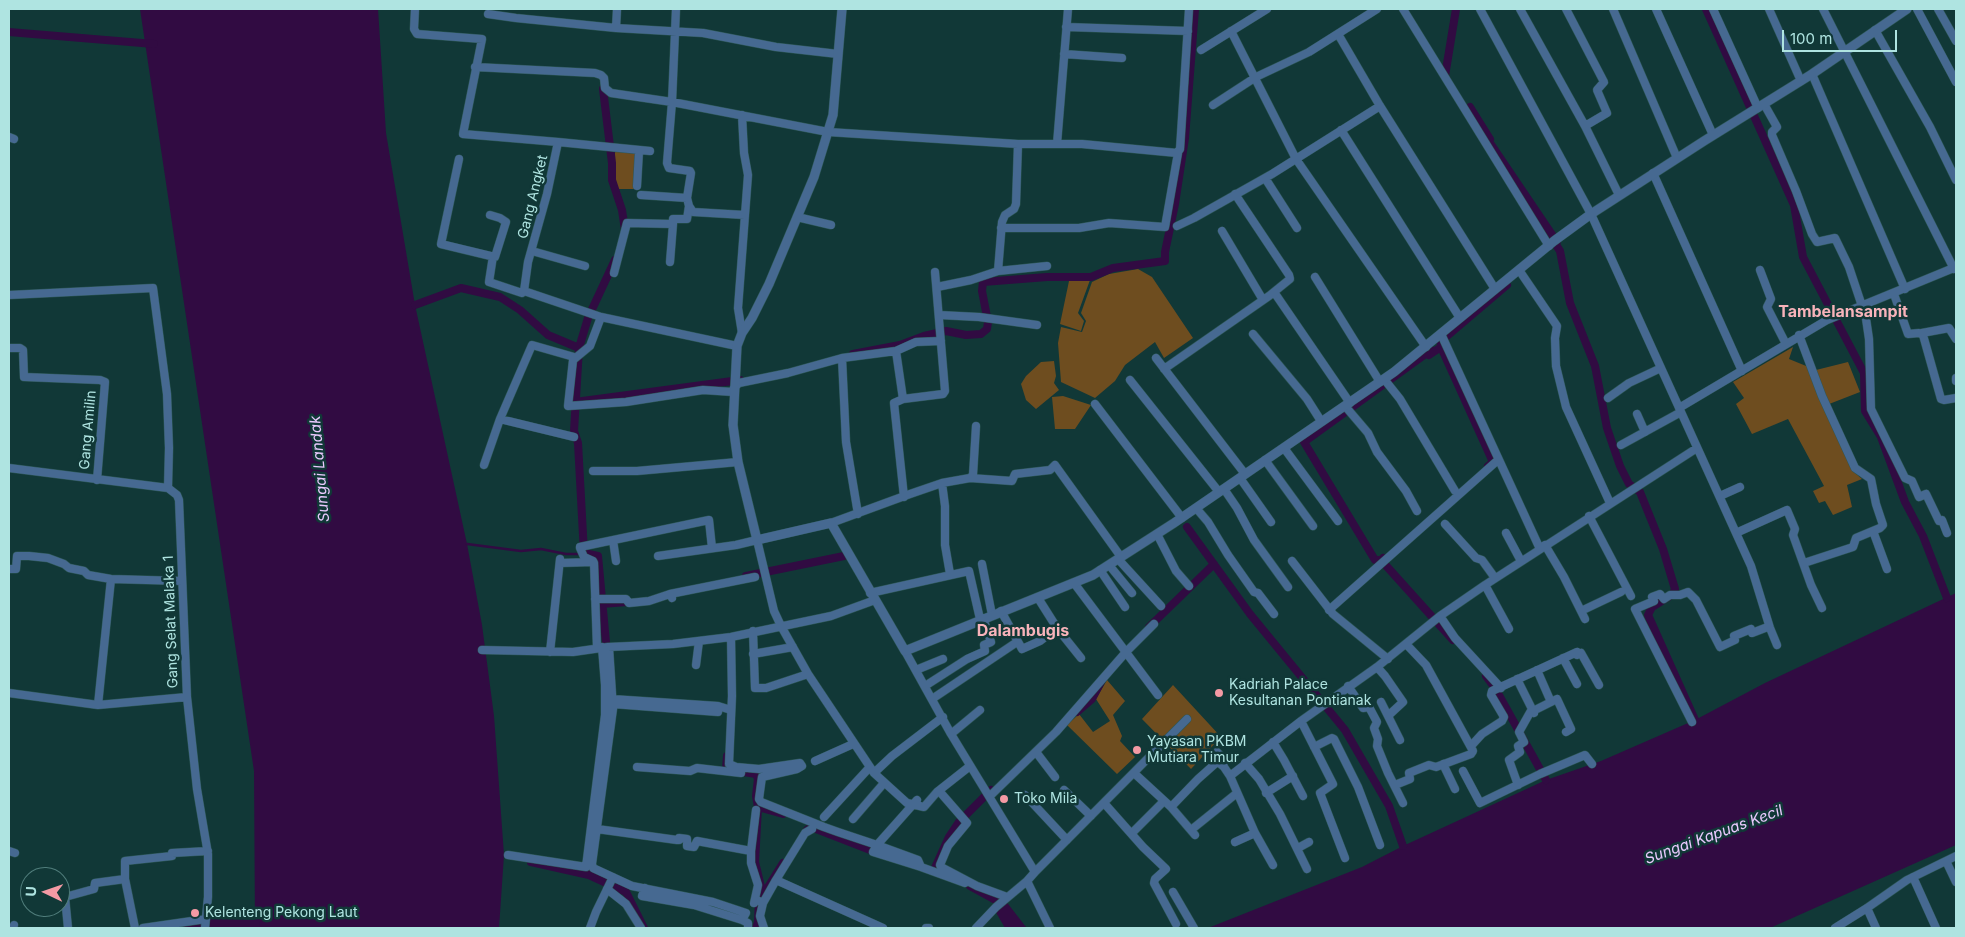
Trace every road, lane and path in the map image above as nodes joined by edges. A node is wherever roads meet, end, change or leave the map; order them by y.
1 (415, 9) edge
2 (617, 9) edge
3 (676, 9) edge
4 (842, 9) edge
5 (1068, 9) edge
6 (1190, 9) edge
7 (1267, 9) edge
8 (1377, 9) edge
9 (1403, 9) edge
10 (1480, 9) edge
11 (1520, 9) edge
12 (1566, 9) edge
13 (1613, 9) edge
14 (1656, 9) edge
15 (1713, 9) edge
16 (1769, 9) edge
17 (1823, 9) edge
18 (1907, 9) edge
19 (1917, 9) edge
20 (1938, 9) edge
21 (488, 14) dead end
22 (1066, 27) junction
23 (616, 28) junction
24 (1876, 30) junction
25 (1188, 31) junction
26 (1231, 31) junction
27 (675, 32) junction
28 (1338, 34) junction
29 (1956, 41) edge
30 (1201, 50) dead end
31 (1843, 52) junction
32 (838, 54) junction
33 (1064, 54) junction
34 (1122, 58) dead end
35 (475, 67) junction
36 (1812, 74) junction
37 (1256, 77) junction
38 (1801, 81) junction
39 (1956, 82) edge
40 (672, 102) junction
41 (1213, 105) dead end
42 (1380, 106) junction
43 (1760, 106) junction
44 (742, 115) junction
45 (1586, 126) junction
46 (1341, 130) junction
47 (828, 132) junction
48 (1713, 135) junction
49 (558, 142) junction
50 (1018, 144) junction
51 (1057, 144) junction
52 (639, 151) junction
53 (650, 151) dead end
54 (1178, 153) junction
55 (1677, 158) junction
56 (459, 159) dead end
57 (1296, 159) junction
58 (1653, 173) junction
59 (1265, 178) junction
60 (1956, 180) edge
61 (637, 186) dead end
62 (1235, 194) junction
63 (640, 195) dead end
64 (1619, 195) junction
65 (688, 202) junction
66 (1591, 214) junction
67 (490, 215) dead end
68 (745, 215) junction
69 (797, 217) junction
70 (673, 224) junction
71 (832, 225) dead end
72 (1177, 226) dead end
73 (1000, 228) junction
74 (1297, 228) dead end
75 (1222, 231) dead end
76 (1552, 244) junction
77 (532, 252) junction
78 (493, 256) junction
79 (670, 262) dead end
80 (584, 266) dead end
81 (1047, 266) dead end
82 (1955, 268) edge
83 (1518, 270) junction
84 (1760, 270) dead end
85 (998, 271) junction
86 (935, 272) dead end
87 (614, 273) dead end
88 (1316, 277) dead end
89 (936, 287) junction
90 (1495, 289) junction
91 (1905, 289) junction
92 (524, 291) junction
93 (1274, 292) junction
94 (1894, 294) junction
95 (9, 295) edge
96 (1263, 300) junction
97 (1863, 305) junction
98 (939, 315) junction
99 (599, 316) junction
100 (1460, 318) junction
101 (1037, 325) dead end
102 (742, 333) junction
103 (1922, 333) junction
104 (1254, 334) dead end
105 (1441, 334) junction
106 (1799, 335) junction
107 (941, 338) junction
108 (1956, 339) edge
109 (1786, 344) junction
110 (737, 346) junction
111 (9, 348) edge
112 (1424, 349) junction
113 (896, 351) junction
114 (578, 355) junction
115 (842, 358) junction
116 (1156, 358) dead end
117 (1661, 368) junction
118 (1164, 369) junction
119 (1742, 371) junction
120 (1130, 380) dead end
121 (1382, 381) junction
122 (734, 385) junction
123 (1608, 398) dead end
124 (1956, 398) edge
125 (903, 399) junction
126 (1095, 404) dead end
127 (1348, 404) junction
128 (1680, 410) junction
129 (1637, 414) dead end
130 (500, 419) junction
131 (1322, 422) junction
132 (976, 426) dead end
133 (1646, 432) junction
134 (574, 437) dead end
135 (1621, 445) dead end
136 (1284, 448) junction
137 (1697, 448) junction
138 (1265, 460) junction
139 (1498, 460) junction
140 (738, 462) junction
141 (484, 465) dead end
142 (9, 468) edge
143 (593, 471) dead end
144 (1243, 476) junction
145 (970, 478) junction
146 (97, 480) junction
147 (942, 483) junction
148 (1740, 487) dead end
149 (168, 488) junction
150 (1221, 491) junction
151 (1456, 491) dead end
152 (1720, 496) junction
153 (904, 497) junction
154 (1610, 503) junction
155 (1196, 508) junction
156 (1417, 511) dead end
157 (858, 514) junction
158 (1589, 516) junction
159 (1182, 518) junction
160 (1338, 521) dead end
161 (1272, 522) dead end
162 (831, 523) junction
163 (1445, 524) dead end
164 (1313, 526) dead end
165 (1873, 531) junction
166 (1736, 533) junction
167 (1947, 533) dead end
168 (1157, 534) junction
169 (1506, 534) dead end
170 (613, 540) junction
171 (757, 540) junction
172 (1543, 547) junction
173 (712, 548) junction
174 (658, 556) dead end
175 (1119, 558) junction
176 (1292, 561) dead end
177 (1521, 561) junction
178 (596, 562) junction
179 (616, 562) dead end
180 (1804, 563) junction
181 (982, 564) dead end
182 (1109, 564) junction
183 (9, 568) edge
184 (1887, 569) dead end
185 (1100, 570) junction
186 (950, 574) junction
187 (755, 577) dead end
188 (1495, 578) junction
189 (111, 579) junction
190 (182, 581) junction
191 (1074, 583) junction
192 (1484, 585) junction
193 (1189, 586) dead end
194 (1288, 588) dead end
195 (1621, 592) dead end
196 (1132, 593) dead end
197 (872, 596) junction
198 (1632, 596) dead end
199 (1038, 598) junction
200 (596, 599) junction
201 (1161, 606) dead end
202 (1125, 607) dead end
203 (1822, 608) dead end
204 (1329, 610) junction
205 (1001, 611) junction
206 (1581, 611) junction
207 (1274, 614) dead end
208 (985, 617) junction
209 (1438, 617) junction
210 (1585, 619) dead end
211 (1154, 624) dead end
212 (781, 626) junction
213 (1058, 628) junction
214 (1764, 628) dead end
215 (1509, 629) dead end
216 (753, 631) junction
217 (731, 637) junction
218 (698, 641) junction
219 (1017, 642) junction
220 (1406, 644) junction
221 (1777, 645) dead end
222 (604, 647) junction
223 (793, 647) junction
224 (482, 650) dead end
225 (905, 651) junction
226 (550, 652) junction
227 (1126, 652) junction
228 (753, 654) junction
229 (1081, 658) dead end
230 (1563, 658) junction
231 (943, 659) dead end
232 (1388, 659) junction
233 (696, 665) dead end
234 (607, 667) junction
235 (1377, 667) junction
236 (916, 670) junction
237 (1537, 670) junction
238 (808, 674) junction
239 (1517, 679) junction
240 (1578, 684) dead end
241 (1598, 685) dead end
242 (925, 686) junction
243 (1348, 686) junction
244 (1500, 688) junction
245 (9, 693) edge
246 (1158, 695) dead end
247 (187, 697) junction
248 (932, 699) junction
249 (613, 701) junction
250 (1381, 702) dead end
251 (1551, 702) junction
252 (98, 705) junction
253 (732, 710) junction
254 (980, 710) dead end
255 (1533, 711) junction
256 (1389, 715) junction
257 (943, 717) junction
258 (1187, 719) dead end
259 (1301, 721) junction
260 (1692, 722) dead end
261 (1566, 732) dead end
262 (952, 734) junction
263 (1400, 740) dead end
264 (1273, 742) junction
265 (854, 744) junction
266 (1471, 746) junction
267 (1314, 747) junction
268 (604, 752) junction
269 (1036, 752) junction
270 (1217, 752) dead end
271 (816, 761) dead end
272 (1245, 763) junction
273 (1443, 764) junction
274 (1592, 764) dead end
275 (970, 766) junction
276 (1224, 766) junction
277 (637, 767) dead end
278 (747, 770) junction
279 (872, 771) junction
280 (1463, 771) dead end
281 (1134, 773) junction
282 (1230, 776) junction
283 (1293, 776) junction
284 (1055, 777) dead end
285 (884, 783) junction
286 (1518, 784) junction
287 (1395, 785) junction
288 (941, 789) junction
289 (1455, 789) dead end
290 (1064, 790) dead end
291 (1237, 793) junction
292 (1266, 793) junction
293 (1025, 795) dead end
294 (990, 796) junction
295 (1302, 796) dead end
296 (599, 798) junction
297 (1164, 801) junction
298 (915, 802) junction
299 (1104, 803) junction
300 (1404, 803) dead end
301 (1171, 807) junction
302 (756, 810) dead end
303 (1091, 816) junction
304 (824, 817) dead end
305 (853, 819) dead end
306 (597, 829) junction
307 (812, 829) dead end
308 (1132, 833) junction
309 (1255, 833) junction
310 (1067, 840) junction
311 (1235, 842) dead end
312 (1309, 842) dead end
313 (877, 845) junction
314 (1380, 845) dead end
315 (1298, 848) junction
316 (208, 851) junction
317 (751, 851) junction
318 (508, 855) dead end
319 (1956, 856) edge
320 (1345, 858) dead end
321 (1946, 861) junction
322 (1273, 865) dead end
323 (590, 868) junction
324 (1307, 869) dead end
325 (1035, 872) junction
326 (1913, 877) junction
327 (613, 878) junction
328 (125, 879) junction
329 (776, 880) junction
330 (966, 880) junction
331 (1027, 881) junction
332 (1956, 882) edge
333 (607, 889) junction
334 (1173, 892) dead end
335 (1006, 898) junction
336 (763, 902) junction
337 (1868, 908) junction
338 (206, 919) junction
339 (1176, 924) dead end
340 (68, 928) edge
341 (134, 928) edge
342 (143, 928) edge
343 (205, 928) edge
344 (590, 928) edge
345 (641, 928) edge
346 (748, 928) edge
347 (764, 928) edge
348 (883, 928) edge
349 (976, 928) edge
350 (1050, 928) edge
351 (1194, 928) edge
352 (1835, 928) edge
353 (1876, 928) edge
354 (1936, 928) edge

1 - 35 street, Gang Angket
2 - 23 street
3 - 27 street
4 - 32 street
5 - 22 street
6 - 25 street
7 - 26 street
8 - 28 street
9 - 76 street
10 - 66 street
11 - 45 street
12 - 45 street
13 - 55 street
14 - 48 street
15 - 43 street
16 - 38 street
17 - 31 street
18 - 24 street
19 - 39 street
20 - 29 street
21 - 23 street
22 - 25 street
22 - 33 street
23 - 27 street
24 - 31 street
24 - 60 street
25 - 54 street
26 - 30 street
26 - 37 street
27 - 32 street
27 - 40 street
28 - 37 street
28 - 42 street
31 - 36 street
31 - 82 street
32 - 47 street
33 - 34 street
33 - 51 street
35 - 40 street
35 - 49 street, Gang Angket
36 - 38 street
36 - 91 street
37 - 41 street
37 - 57 street
38 - 43 street
40 - 44 street
40 - 65 street
42 - 46 street
42 - 90 street
43 - 48 street
43 - 97 street
44 - 47 street
44 - 68 street
45 - 64 street
46 - 57 street
46 - 100 street
47 - 50 street
47 - 69 street
48 - 55 street
49 - 52 street
49 - 77 street, Gang Angket
50 - 51 street
50 - 73 street
51 - 54 street
52 - 53 street
52 - 61 street
54 - 73 street
55 - 58 street
56 - 78 street
57 - 59 street
57 - 112 street
58 - 64 street
58 - 119 street
59 - 62 street
59 - 74 street
62 - 72 street
62 - 93 street
63 - 65 street
64 - 66 street
65 - 68 street
65 - 70 street
66 - 76 street
66 - 117 street
67 - 78 street
68 - 102 street
69 - 71 street
69 - 102 street
70 - 79 street
70 - 87 street
73 - 85 street
75 - 96 street
76 - 83 street
77 - 80 street
77 - 92 street, Gang Angket
78 - 92 street
81 - 85 street
82 - 91 street
83 - 90 street
83 - 154 street
84 - 109 street
85 - 89 street
86 - 89 street
88 - 121 street
89 - 98 street
90 - 100 street
91 - 94 street
92 - 99 street
93 - 96 street
93 - 127 street
94 - 97 street
94 - 103 street
95 - 149 street
96 - 118 street
97 - 106 street
97 - 167 street
98 - 101 street
98 - 107 street
99 - 110 street
99 - 114 street
100 - 105 street
102 - 110 street
103 - 108 street
103 - 124 street
104 - 131 street
105 - 112 street
105 - 139 street
106 - 109 street
106 - 165 street
107 - 113 street
107 - 125 street
109 - 119 street
110 - 122 street
111 - 146 street, Gang Amilin
112 - 121 street
113 - 115 street
113 - 125 street
114 - 122 street
114 - 130 street
115 - 122 street
115 - 157 street
116 - 118 street
117 - 123 street
117 - 128 street
118 - 144 street
119 - 128 street
120 - 150 street
121 - 127 street
121 - 151 street
122 - 140 street
125 - 153 street
126 - 159 street
127 - 131 street
127 - 156 street
128 - 133 street
128 - 137 street
129 - 133 street
130 - 134 street
130 - 141 street
131 - 136 street
132 - 145 street
133 - 135 street
136 - 138 street
136 - 160 street
137 - 152 street
137 - 154 street
138 - 144 street
138 - 164 street
139 - 172 street
139 - 204 street
140 - 143 street
140 - 171 street
142 - 146 street
144 - 150 street
144 - 161 street
145 - 147 street
145 - 175 street
146 - 149 street
147 - 153 street
147 - 186 street
148 - 152 street
149 - 190 street, Gang Selat Malaka 1
150 - 155 street
150 - 194 street
152 - 166 street
153 - 157 street
154 - 158 street
155 - 159 street
155 - 207 street
157 - 162 street
158 - 172 street
158 - 198 street
159 - 168 street
162 - 171 street
162 - 197 street
163 - 188 street
165 - 180 street
165 - 184 street
166 - 180 street
166 - 221 street
168 - 175 street
168 - 193 street
169 - 177 street
170 - 173 street
170 - 178 street
170 - 179 street
171 - 173 street
171 - 212 street
172 - 177 street
172 - 206 street
173 - 174 street
175 - 182 street
175 - 201 street
176 - 204 street
177 - 188 street
178 - 200 street
178 - 226 street
180 - 203 street
181 - 208 street
182 - 185 street
182 - 196 street
183 - 189 street
185 - 191 street
185 - 202 street
186 - 197 street
186 - 208 street
187 - 200 street
188 - 192 street
189 - 190 street
189 - 252 street
190 - 247 street, Gang Selat Malaka 1
191 - 199 street
191 - 227 street
192 - 209 street
192 - 215 street
195 - 206 street
197 - 212 street
197 - 225 street
199 - 205 street
199 - 213 street
200 - 222 street
204 - 232 street
205 - 208 street
205 - 219 street
206 - 210 street
208 - 225 street
208 - 242 street
209 - 220 street
209 - 244 street
211 - 227 street
212 - 216 street
212 - 223 street
213 - 219 street
213 - 229 street
214 - 260 street
216 - 217 street
216 - 228 street
217 - 218 street
217 - 253 street
218 - 222 street
218 - 233 street
219 - 248 street
220 - 232 street
220 - 266 street
222 - 226 street
222 - 234 street
223 - 228 street
223 - 238 street
224 - 226 street
225 - 236 street
227 - 246 street
227 - 269 street
228 - 238 street
230 - 237 street
230 - 240 street
230 - 241 street
231 - 236 street
232 - 235 street
234 - 249 street
234 - 268 street
235 - 243 street
235 - 256 street
236 - 242 street
237 - 239 street
237 - 251 street
238 - 265 street
239 - 244 street
239 - 255 street
242 - 248 street
243 - 259 street
243 - 287 street
244 - 266 street
245 - 252 street
247 - 252 street
247 - 316 street, Gang Selat Malaka 1
248 - 257 street
249 - 253 street
249 - 268 street
250 - 256 street
251 - 255 street
251 - 261 street
253 - 278 street
254 - 262 street
255 - 286 street
256 - 263 street
257 - 262 street
257 - 279 street
258 - 281 street
259 - 264 street
259 - 267 street
262 - 275 street
264 - 272 street
264 - 283 street
265 - 271 street
265 - 279 street
266 - 273 street
267 - 314 street
267 - 320 street
268 - 296 street
269 - 284 street
269 - 294 street
270 - 276 street
272 - 282 street
272 - 292 street
273 - 287 street
273 - 289 street
274 - 286 street
275 - 288 street
275 - 294 street
276 - 282 street
276 - 301 street
277 - 278 street
278 - 313 street
279 - 285 street
279 - 304 street
280 - 286 street
281 - 297 street
281 - 299 street
282 - 291 street
283 - 292 street
283 - 295 street
285 - 298 street
285 - 305 street
287 - 300 street
288 - 298 street
288 - 330 street
290 - 303 street
291 - 301 street
291 - 309 street
292 - 315 street
293 - 310 street
294 - 325 street
296 - 306 street
296 - 323 street
297 - 301 street
297 - 308 street
298 - 313 street
299 - 303 street
299 - 308 street
302 - 317 street
303 - 310 street
306 - 317 street
306 - 323 street
307 - 329 street
308 - 339 street
309 - 311 street
309 - 322 street
310 - 325 street
312 - 315 street
313 - 330 street
315 - 324 street
316 - 328 street
316 - 338 street, Gang Selat Malaka 1
317 - 336 street
318 - 323 street
319 - 321 street
321 - 326 street
321 - 332 street
323 - 327 street
325 - 331 street
326 - 337 street
326 - 354 street
327 - 333 street
327 - 346 street
328 - 340 street
328 - 341 street
329 - 336 street
329 - 348 street
330 - 335 street
331 - 335 street
331 - 350 street
333 - 344 street
333 - 345 street
334 - 351 street
335 - 349 street
336 - 347 street
337 - 352 street
337 - 353 street
338 - 342 street
338 - 343 street, Gang Selat Malaka 1

